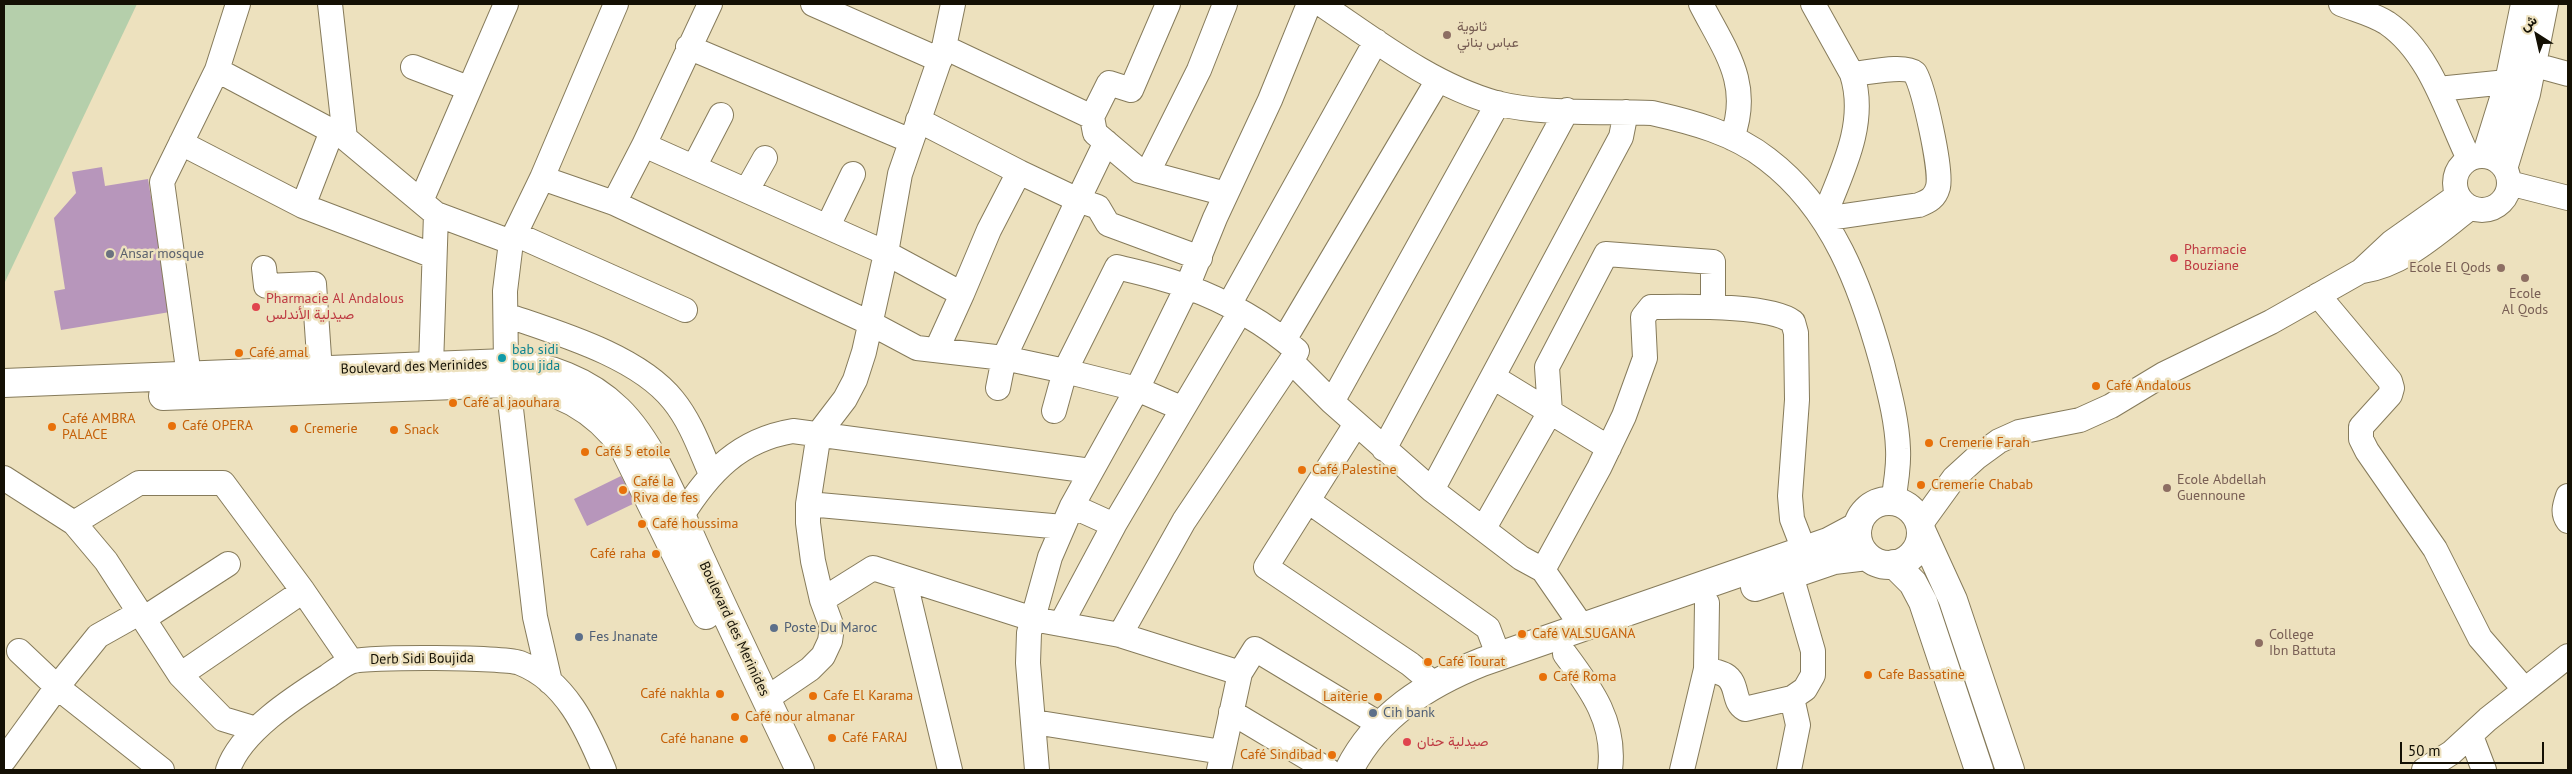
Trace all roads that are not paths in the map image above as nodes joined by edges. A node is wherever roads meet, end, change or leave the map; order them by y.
1 (238, 4) edge
2 (330, 4) edge
3 (506, 4) edge
4 (616, 4) edge
5 (710, 4) edge
6 (813, 4) edge
7 (953, 4) edge
8 (1168, 4) edge
9 (1225, 4) edge
10 (1309, 4) edge
11 (1321, 4) edge
12 (1701, 4) edge
13 (1813, 4) edge
14 (2341, 4) edge
15 (2523, 4) edge
16 (2546, 4) edge
17 (1376, 41) junction
18 (688, 47) junction
19 (942, 54) junction
20 (2535, 65) junction
21 (413, 67) dead end
22 (217, 70) junction
23 (1852, 74) junction
24 (2568, 74) edge
25 (1438, 80) junction
26 (2508, 82) junction
27 (468, 88) junction
28 (2438, 89) junction
29 (1498, 103) junction
30 (1567, 110) junction
31 (1626, 112) junction
32 (721, 115) dead end
33 (1092, 117) junction
34 (914, 131) junction
35 (338, 135) junction
36 (1732, 138) junction
37 (1106, 142) junction
38 (182, 143) junction
39 (644, 145) junction
40 (765, 158) dead end
41 (2476, 158) junction
42 (694, 167) junction
43 (1019, 172) junction
44 (1148, 172) junction
45 (853, 174) dead end
46 (2507, 176) junction
47 (542, 178) junction
48 (747, 190) junction
49 (1226, 194) junction
50 (2568, 198) edge
51 (1078, 200) junction
52 (2464, 202) junction
53 (614, 203) junction
54 (303, 206) junction
55 (428, 207) junction
56 (1823, 218) junction
57 (828, 226) junction
58 (513, 238) junction
59 (886, 252) junction
60 (434, 256) junction
61 (1200, 258) junction
62 (264, 268) dead end
63 (1187, 286) junction
64 (962, 294) junction
65 (2318, 295) junction
66 (1712, 307) junction
67 (1234, 309) junction
68 (686, 310) dead end
69 (506, 315) junction
70 (872, 324) junction
71 (937, 349) junction
72 (1288, 350) junction
73 (1004, 358) junction
74 (431, 366) junction
75 (320, 371) junction
76 (1066, 371) junction
77 (507, 373) junction
78 (189, 376) junction
79 (1493, 377) junction
80 (4, 383) edge
81 (998, 388) dead end
82 (1137, 389) junction
83 (4, 402) edge
84 (1332, 402) junction
85 (1181, 408) junction
86 (1054, 411) dead end
87 (1550, 412) junction
88 (1356, 424) junction
89 (819, 433) junction
90 (1609, 448) junction
91 (1384, 449) junction
92 (1092, 471) junction
93 (711, 474) junction
94 (4, 478) edge
95 (1432, 490) junction
96 (2568, 496) edge
97 (1308, 501) junction
98 (1893, 501) junction
99 (808, 504) junction
100 (1072, 506) junction
101 (681, 517) junction
102 (2568, 521) edge
103 (74, 523) junction
104 (1114, 525) junction
105 (1858, 526) junction
106 (1063, 527) junction
107 (1920, 527) junction
108 (1484, 528) junction
109 (1804, 550) junction
110 (1867, 556) junction
111 (228, 564) dead end
112 (1894, 564) junction
113 (1543, 570) junction
114 (1791, 575) junction
115 (904, 578) junction
116 (303, 592) junction
117 (822, 600) junction
118 (1707, 604) junction
119 (141, 616) junction
120 (1033, 619) junction
121 (1062, 624) junction
122 (1583, 628) junction
123 (1120, 635) junction
124 (19, 652) dead end
125 (1566, 654) junction
126 (2568, 656) edge
127 (1498, 657) junction
128 (351, 661) junction
129 (1706, 669) junction
130 (1240, 673) junction
131 (180, 675) junction
132 (550, 682) junction
133 (1434, 684) junction
134 (57, 687) junction
135 (2525, 690) junction
136 (1792, 698) junction
137 (766, 699) junction
138 (1231, 712) junction
139 (1034, 722) junction
140 (1381, 725) junction
141 (256, 730) junction
142 (2471, 736) junction
143 (4, 760) edge
144 (1221, 761) edge
145 (4, 764) edge
146 (11, 770) edge
147 (162, 770) edge
148 (228, 770) edge
149 (604, 770) edge
150 (780, 770) edge
151 (800, 770) edge
152 (950, 770) edge
153 (1037, 770) edge
154 (1328, 770) edge
155 (1349, 770) edge
156 (1370, 770) edge
157 (1610, 770) edge
158 (1682, 770) edge
159 (1789, 770) edge
160 (1979, 770) edge
161 (2010, 770) edge
162 (2424, 770) edge
163 (2484, 770) edge

1 - 22 street
2 - 35 street
3 - 27 street
4 - 47 street
5 - 18 street
6 - 19 street
7 - 19 street
8 - 33 street
9 - 44 street
10 - 49 street
11 - 17 street
12 - 36 street
13 - 23 street
14 - 28 street
15 - 26 street
16 - 20 street
17 - 25 street
17 - 67 street
18 - 34 street
18 - 39 street
19 - 33 street
19 - 34 street
20 - 24 street
20 - 46 street
21 - 27 street
22 - 35 street
22 - 38 street
23 - 56 street
23 - 56 street
25 - 29 street
25 - 72 street
26 - 28 street
26 - 41 street
27 - 55 street
28 - 41 street
29 - 30 street
29 - 84 street
30 - 31 street
30 - 91 street
31 - 36 street
31 - 79 street
32 - 42 street
33 - 37 street
34 - 43 street
34 - 59 street
35 - 54 street
35 - 55 street
36 - 56 street
37 - 44 street
37 - 51 street
38 - 54 street
38 - 78 street
39 - 42 street
39 - 53 street
40 - 48 street
41 - 46 street
41 - 52 street
42 - 48 street
43 - 51 street
43 - 64 street
44 - 49 street
45 - 57 street
46 - 50 street
46 - 52 street
47 - 53 street
47 - 58 street
48 - 57 street
49 - 61 street
51 - 61 street
51 - 73 street
52 - 65 street
53 - 70 street
54 - 60 street
55 - 58 street
55 - 60 street
56 - 98 street
57 - 59 street
58 - 68 street
58 - 69 street
59 - 64 street
59 - 70 street
60 - 74 street
61 - 63 street
62 - 75 street
63 - 67 street
63 - 76 street
63 - 82 street
64 - 71 street
65 - 107 street
65 - 135 street
66 - 87 street
66 - 90 street
66 - 109 street
67 - 72 street
67 - 85 street
69 - 77 street
69 - 93 street
70 - 71 street
70 - 89 street
71 - 73 street
72 - 84 street
72 - 123 street
73 - 76 street
73 - 81 street
74 - 75 main road, Boulevard des Merinides
74 - 77 main road, Boulevard des Merinides
75 - 78 main road, Boulevard des Merinides
76 - 82 street
76 - 86 street
77 - 83 main road, Boulevard des Merinides
77 - 101 main road, Boulevard des Merinides
77 - 132 street
77 - 150 main road, Boulevard des Merinides
78 - 80 main road, Boulevard des Merinides
79 - 87 street
79 - 95 street
82 - 85 street
82 - 92 street
84 - 88 street
85 - 104 street
87 - 90 street
87 - 108 street
88 - 91 street
88 - 97 street
89 - 92 street
89 - 93 street
89 - 99 street
90 - 113 street
91 - 95 street
92 - 100 street
93 - 101 street
94 - 103 street
95 - 108 street
96 - 102 street
97 - 127 street
97 - 133 street
98 - 105 main road
98 - 107 main road
99 - 106 street
99 - 117 street
100 - 104 street
100 - 106 street
101 - 137 main road, Boulevard des Merinides
103 - 116 street
103 - 119 street
104 - 121 street
105 - 109 main road
105 - 110 main road
106 - 120 street
107 - 112 main road
107 - 161 main road
108 - 113 street
109 - 122 main road
110 - 112 main road
110 - 114 main road
111 - 119 street
112 - 160 main road
113 - 122 street
114 - 118 main road
114 - 136 street
115 - 117 street
115 - 120 street
115 - 152 street
116 - 128 street
116 - 131 street
117 - 137 street
118 - 125 main road
118 - 129 street
119 - 131 street
119 - 134 street
120 - 121 street
120 - 139 street
121 - 123 street
122 - 127 main road
123 - 130 street
124 - 134 street
125 - 156 main road
125 - 157 street
126 - 135 street
127 - 133 main road
128 - 132 street, Derb Sidi Boujida
128 - 141 street, Derb Sidi Boujida
129 - 136 street
129 - 158 street
130 - 138 street
130 - 140 street
131 - 141 street
132 - 149 street, Derb Sidi Boujida
133 - 140 main road
134 - 143 street
134 - 147 street
135 - 142 street
136 - 159 street
137 - 151 main road, Boulevard des Merinides
138 - 144 street
138 - 154 street
139 - 144 street
139 - 153 street
140 - 155 main road
141 - 148 street, Derb Sidi Boujida
142 - 162 street
142 - 163 street
145 - 146 street

